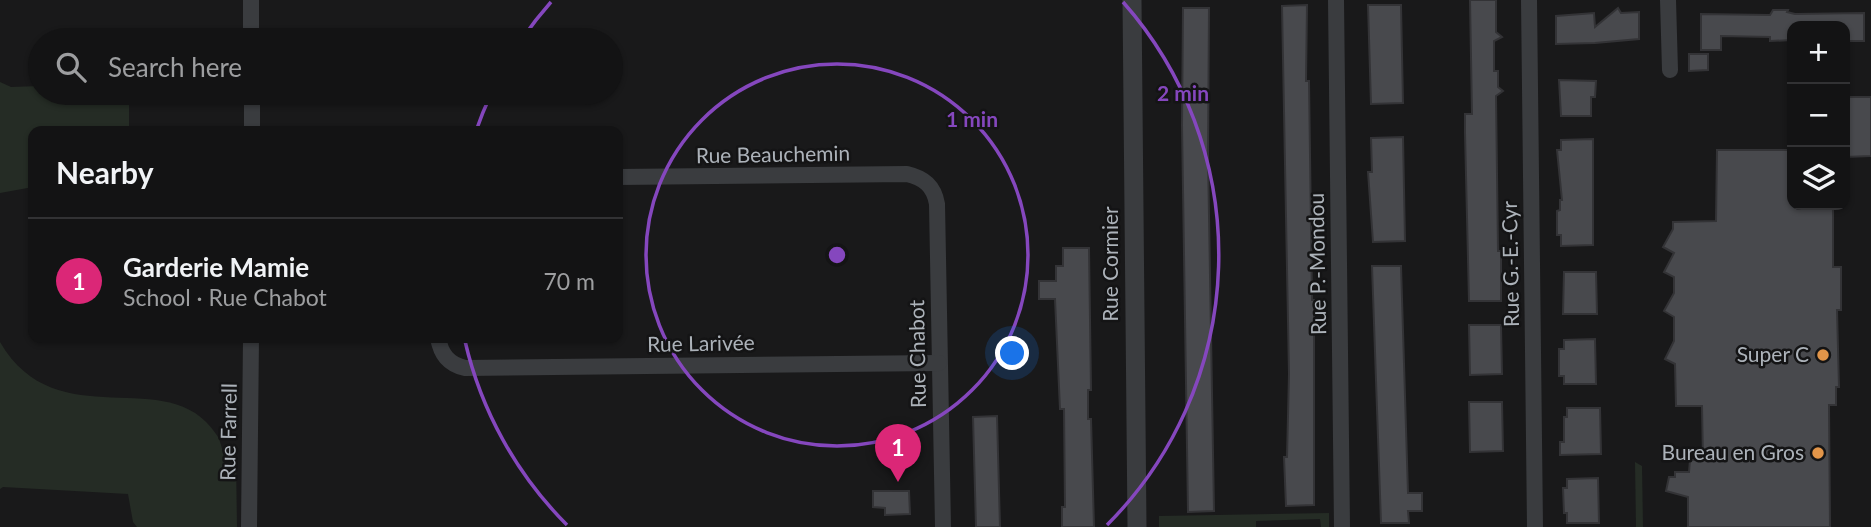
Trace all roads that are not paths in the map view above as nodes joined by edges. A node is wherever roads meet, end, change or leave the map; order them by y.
1 (251, 0) edge
2 (1132, 0) edge
3 (1336, 0) edge
4 (1529, 0) edge
5 (1668, 0) edge
6 (251, 28) edge
7 (1670, 70) dead end
8 (251, 105) edge
9 (252, 126) edge
10 (623, 177) edge
11 (927, 183) joint
12 (251, 343) edge
13 (440, 343) edge
14 (939, 363) junction
15 (249, 527) edge
16 (943, 527) edge
17 (1137, 527) edge
18 (1342, 527) edge
19 (1535, 527) edge

1 - 6 street
2 - 17 street, Rue Cormier
3 - 18 street, Rue P.-Mondou
4 - 19 street, Rue G.-E.-Cyr
5 - 7 street
8 - 9 street
10 - 11 street, Rue Beauchemin
11 - 14 street, Rue Chabot
12 - 15 street, Rue Farrell
13 - 14 street, Rue Larivée
14 - 16 street, Rue Chabot

